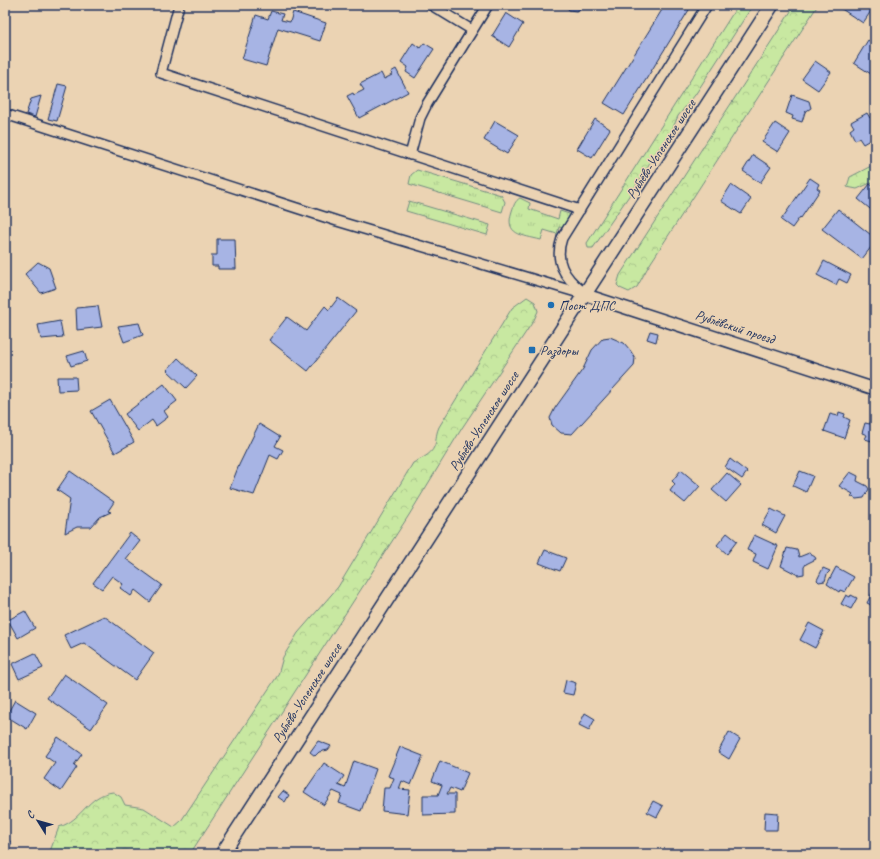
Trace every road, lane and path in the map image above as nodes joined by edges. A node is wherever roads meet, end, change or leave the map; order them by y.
1 (178, 5) edge
2 (431, 5) edge
3 (488, 5) edge
4 (707, 5) edge
5 (772, 5) edge
6 (472, 30) junction
7 (5, 114) edge
8 (410, 155) junction
9 (580, 210) junction
10 (586, 295) junction
11 (875, 389) edge
12 (222, 854) edge

1 - 8 street
2 - 6 street
3 - 6 street
4 - 9 street
5 - 10 main road, Рублёво-Успенское шоссе
6 - 8 street
7 - 10 street
8 - 9 street
9 - 10 street
10 - 11 street, Рублёвский проезд
10 - 12 main road, Рублёво-Успенское шоссе

